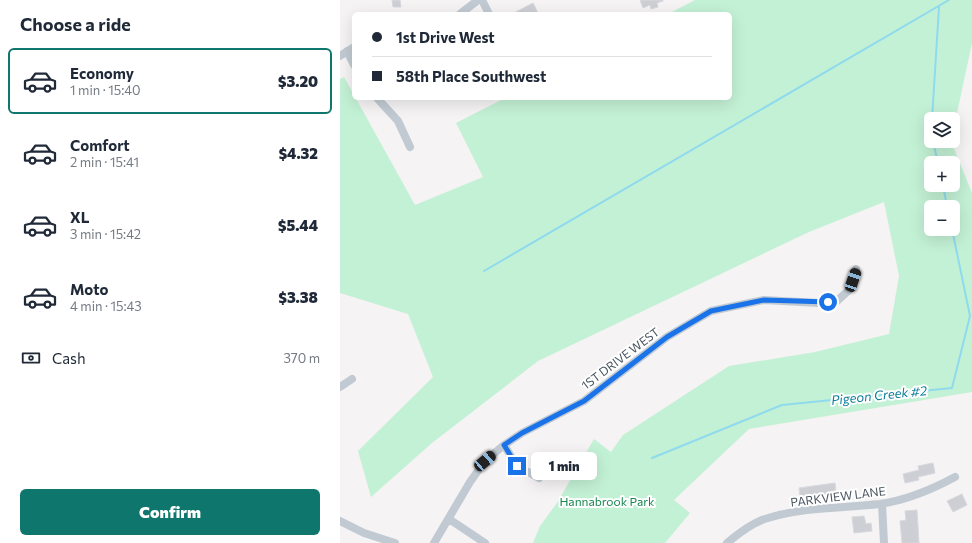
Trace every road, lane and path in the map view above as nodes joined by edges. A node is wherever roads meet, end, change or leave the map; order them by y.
1 (478, 0) edge
2 (482, 0) edge
3 (463, 12) edge
4 (488, 12) edge
5 (347, 51) edge
6 (352, 61) edge
7 (379, 100) edge
8 (410, 147) dead end
9 (856, 269) dead end
10 (352, 379) dead end
11 (340, 387) edge
12 (504, 445) junction
13 (955, 477) dead end
14 (539, 478) dead end
15 (882, 504) junction
16 (449, 519) junction
17 (340, 521) edge
18 (395, 543) edge
19 (434, 543) edge
20 (485, 543) edge
21 (727, 543) edge
22 (884, 543) edge

1 - 3 street
2 - 4 street
5 - 6 street
7 - 8 street
9 - 12 street, 1ST DRIVE WEST
10 - 11 street
12 - 14 street
12 - 16 street, 1ST DRIVE WEST
13 - 15 street, PARKVIEW LANE
15 - 21 street, PARKVIEW LANE
15 - 22 street
16 - 19 street, 1ST DRIVE WEST
16 - 20 street
17 - 18 street

